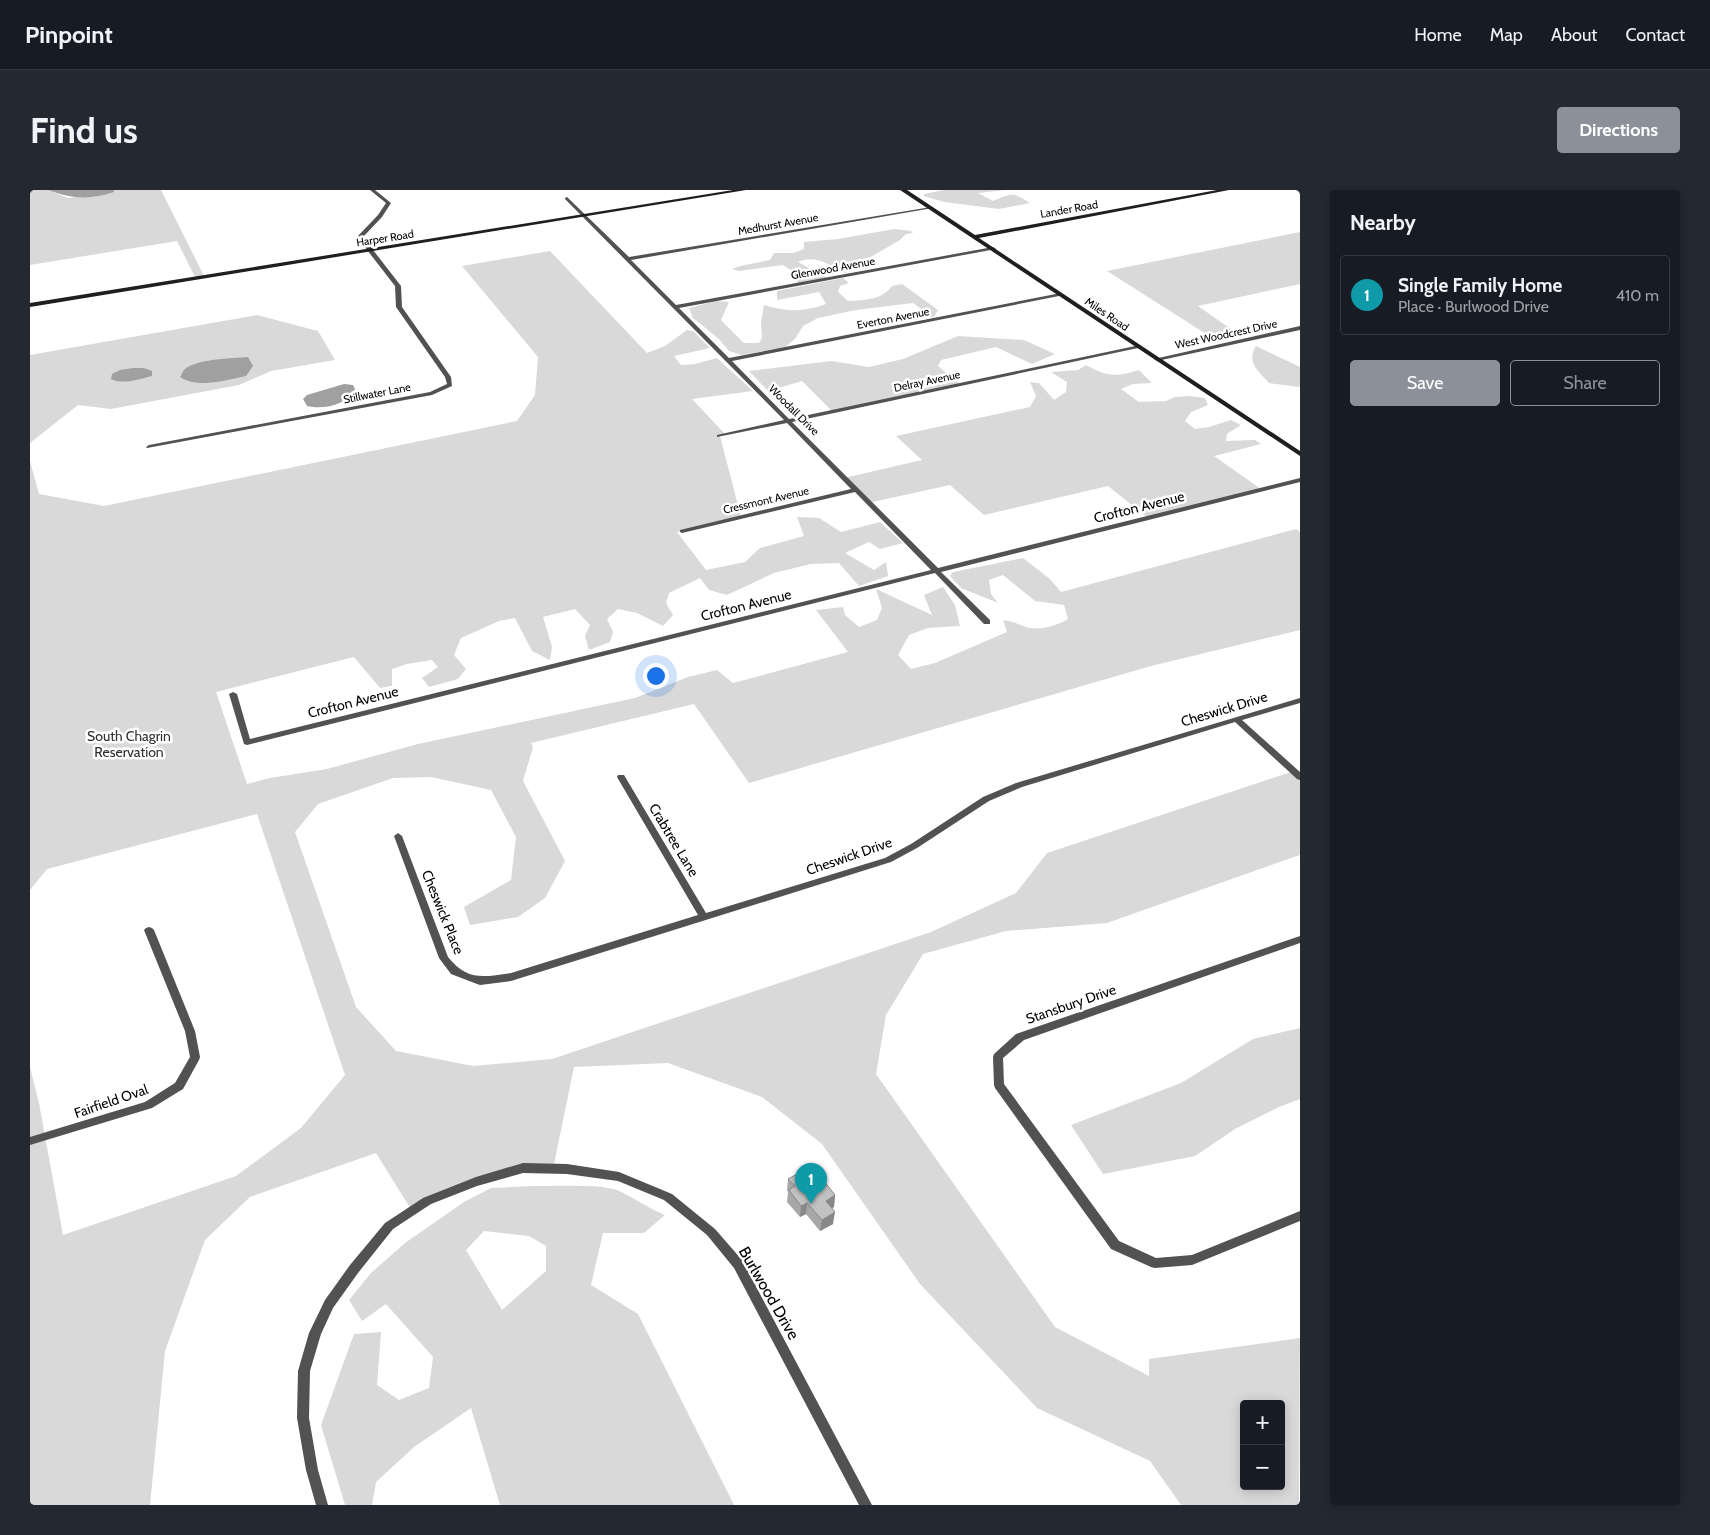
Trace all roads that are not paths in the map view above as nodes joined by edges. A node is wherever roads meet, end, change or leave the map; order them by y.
1 (372, 190) edge
2 (743, 190) edge
3 (904, 190) edge
4 (1226, 190) edge
5 (567, 198) dead end
6 (930, 208) junction
7 (584, 216) junction
8 (974, 237) junction
9 (993, 249) junction
10 (371, 250) junction
11 (629, 259) junction
12 (1061, 295) junction
13 (30, 305) edge
14 (676, 307) junction
15 (1300, 328) edge
16 (1138, 346) junction
17 (1157, 359) junction
18 (730, 360) junction
19 (788, 421) junction
20 (720, 436) dead end
21 (150, 447) dead end
22 (1300, 454) edge
23 (1300, 480) edge
24 (855, 490) junction
25 (682, 531) dead end
26 (936, 571) junction
27 (987, 622) dead end
28 (232, 694) dead end
29 (1300, 700) edge
30 (1237, 720) junction
31 (621, 777) dead end
32 (1300, 777) edge
33 (398, 836) dead end
34 (704, 917) junction
35 (149, 930) dead end
36 (1300, 939) edge
37 (480, 981) joint
38 (30, 1141) edge
39 (1300, 1216) edge
40 (1155, 1263) joint
41 (329, 1304) joint
42 (322, 1505) edge
43 (866, 1505) edge

1 - 10 street
2 - 7 street, Harper Road
3 - 6 street, Miles Road
4 - 8 street, Lander Road
5 - 7 street, Woodall Drive
6 - 8 street, Miles Road
6 - 11 street, Medhurst Avenue
7 - 10 street, Harper Road
7 - 11 street, Woodall Drive
8 - 9 street, Miles Road
9 - 12 street, Miles Road
9 - 14 street, Glenwood Avenue
10 - 13 street, Harper Road
10 - 21 street, Stillwater Lane
11 - 14 street, Woodall Drive
12 - 16 street, Miles Road
12 - 18 street, Everton Avenue
14 - 18 street, Woodall Drive
15 - 17 street, West Woodcrest Drive
16 - 17 street, Miles Road
16 - 19 street, Delray Avenue
17 - 22 street, Miles Road
18 - 19 street, Woodall Drive
19 - 20 street, Delray Avenue
19 - 24 street, Woodall Drive
23 - 26 street, Crofton Avenue
24 - 25 street, Cressmont Avenue
24 - 26 street, Woodall Drive
26 - 27 street, Woodall Drive
26 - 28 street, Crofton Avenue
29 - 30 street, Cheswick Drive
30 - 32 street
30 - 34 street, Cheswick Drive
31 - 34 street, Crabtree Lane
33 - 37 street, Cheswick Place
34 - 37 street, Cheswick Drive
35 - 38 street, Fairfield Oval
36 - 40 street, Stansbury Drive
39 - 40 street
41 - 42 street
41 - 43 street, Burlwood Drive

